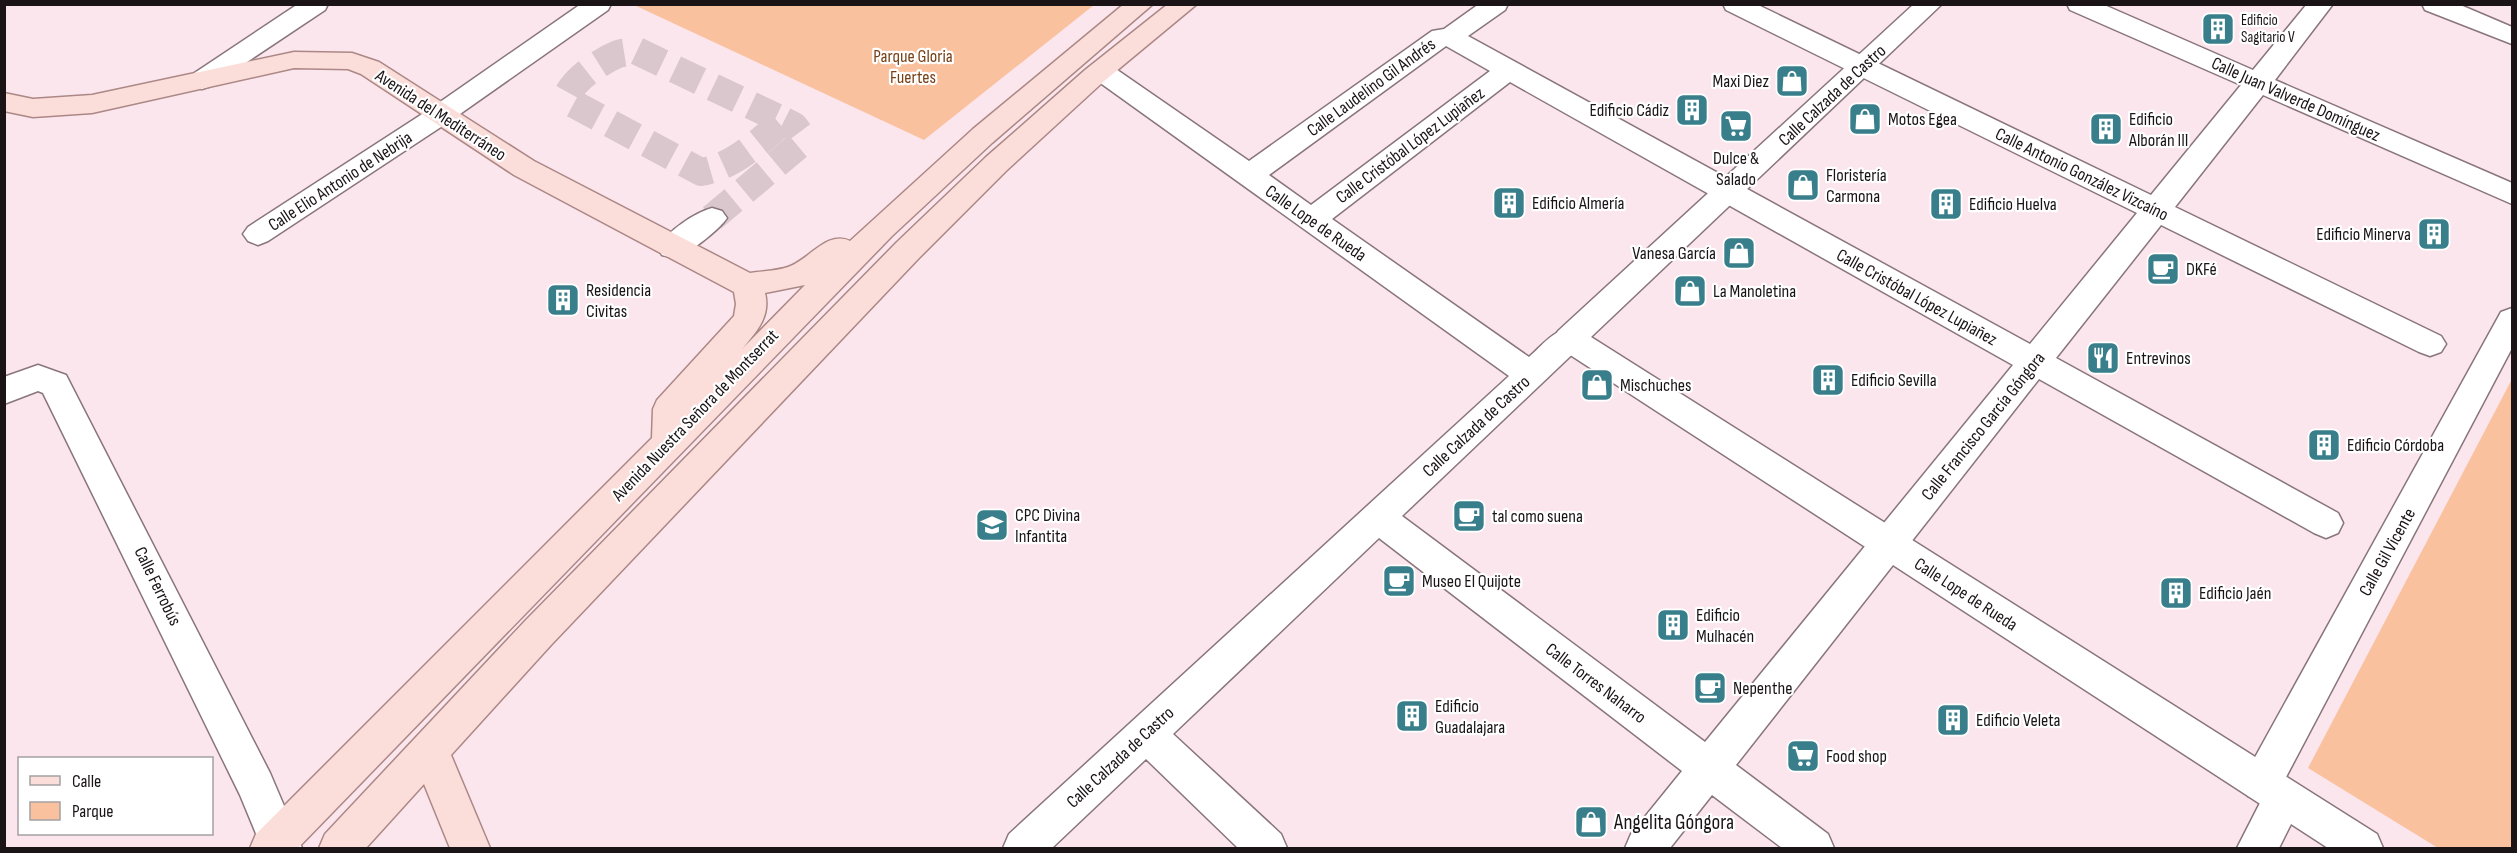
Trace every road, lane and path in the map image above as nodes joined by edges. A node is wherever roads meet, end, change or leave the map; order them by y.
1 (316, 4) edge
2 (599, 4) edge
3 (1141, 4) edge
4 (1185, 4) edge
5 (1496, 4) edge
6 (1735, 4) edge
7 (1930, 4) edge
8 (2079, 4) edge
9 (2320, 4) edge
10 (2434, 4) edge
11 (2512, 36) edge
12 (1450, 37) junction
13 (1863, 67) junction
14 (1509, 70) junction
15 (1101, 71) junction
16 (202, 80) junction
17 (2258, 83) junction
18 (4, 102) edge
19 (440, 116) junction
20 (1248, 176) junction
21 (1728, 191) junction
22 (917, 194) junction
23 (2512, 194) edge
24 (2156, 210) junction
25 (712, 218) tunnel mouth
26 (1311, 220) junction
27 (258, 234) dead end
28 (674, 247) junction
29 (747, 285) junction
30 (2512, 320) edge
31 (1569, 339) junction
32 (2430, 344) dead end
33 (2035, 362) junction
34 (1531, 375) junction
35 (4, 391) edge
36 (669, 444) junction
37 (1378, 517) junction
38 (2326, 523) dead end
39 (1888, 544) junction
40 (1145, 733) junction
41 (430, 751) junction
42 (1709, 769) junction
43 (2273, 790) junction
44 (277, 846) edge
45 (339, 849) edge
46 (470, 849) edge
47 (1023, 849) edge
48 (1268, 849) edge
49 (1646, 849) edge
50 (1815, 849) edge
51 (2257, 849) edge
52 (2363, 849) edge

1 - 16 street
2 - 19 street, Calle Elio Antonio de Nebrija
3 - 22 main road, Avenida Nuestra Señora de Montserrat
4 - 15 main road
5 - 12 street, Calle Laudelino Gil Andrés
6 - 13 street, Calle Antonio González Vizcaíno
7 - 13 street, Calle Calzada de Castro
8 - 17 street, Calle Juan Valverde Domínguez
9 - 17 street, Calle Francisco García Góngora
10 - 11 street
12 - 14 street, Calle Cristóbal López Lupiañez
12 - 20 street, Calle Laudelino Gil Andrés
13 - 21 street, Calle Calzada de Castro
13 - 24 street, Calle Antonio González Vizcaíno
14 - 21 street, Calle Cristóbal López Lupiañez
14 - 26 street, Calle Cristóbal López Lupiañez
15 - 20 street, Calle Lope de Rueda
15 - 41 main road
16 - 18 main road, Avenida del Mediterráneo
16 - 19 main road, Avenida del Mediterráneo
17 - 23 street, Calle Juan Valverde Domínguez
17 - 24 street, Calle Francisco García Góngora
19 - 27 street, Calle Elio Antonio de Nebrija
19 - 28 main road, Avenida del Mediterráneo
20 - 26 street, Calle Lope de Rueda
21 - 31 street, Calle Calzada de Castro
21 - 33 street, Calle Cristóbal López Lupiañez
22 - 29 main road
22 - 36 main road, Avenida Nuestra Señora de Montserrat
24 - 32 street, Calle Antonio González Vizcaíno
24 - 33 street, Calle Francisco García Góngora
25 - 28 street
26 - 34 street, Calle Lope de Rueda
28 - 29 main road, Avenida del Mediterráneo
29 - 36 main road
30 - 43 street, Calle Gil Vicente
31 - 34 street, Calle Calzada de Castro
31 - 39 street, Calle Lope de Rueda
33 - 38 street, Calle Cristóbal López Lupiañez
33 - 39 street, Calle Francisco García Góngora
34 - 37 street, Calle Calzada de Castro
35 - 44 street, Calle Ferrobús
36 - 44 main road, Avenida Nuestra Señora de Montserrat
37 - 40 street, Calle Calzada de Castro
37 - 42 street, Calle Torres Naharro
39 - 42 street, Calle Francisco García Góngora
39 - 43 street, Calle Lope de Rueda
40 - 47 street, Calle Calzada de Castro
40 - 48 street
41 - 45 main road
41 - 46 main road
42 - 49 street, Calle Francisco García Góngora
42 - 50 street, Calle Torres Naharro
43 - 51 street, Calle Gil Vicente
43 - 52 street, Calle Lope de Rueda

